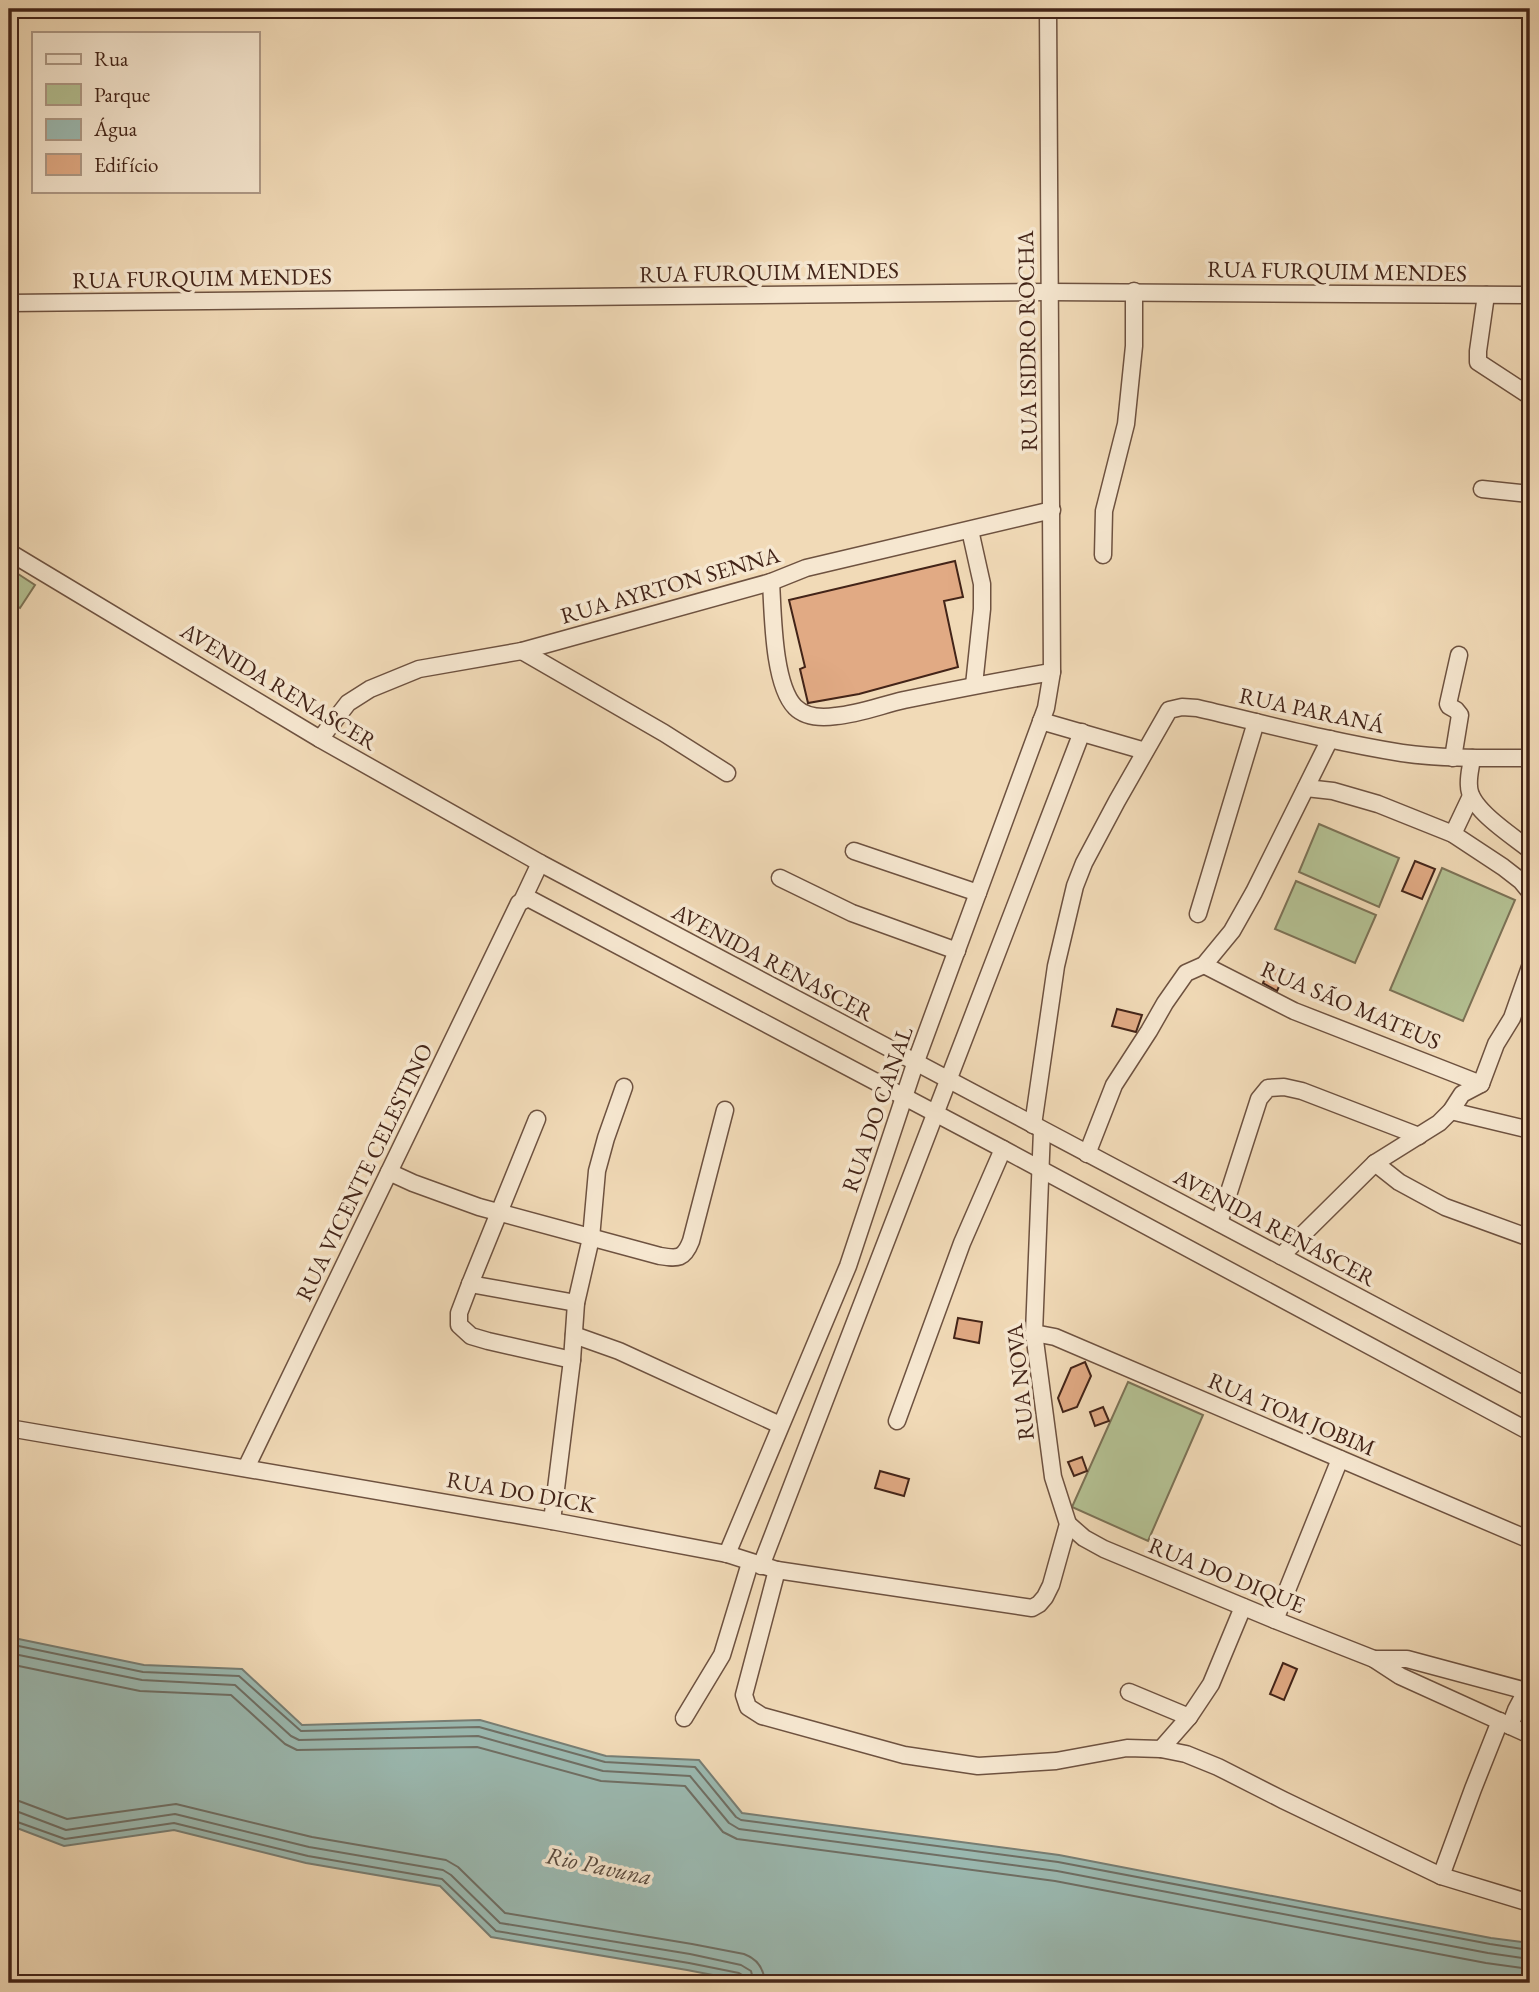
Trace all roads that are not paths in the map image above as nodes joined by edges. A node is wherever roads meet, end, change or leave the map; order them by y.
1 (1048, 9) edge
2 (1049, 292) junction
3 (1134, 292) junction
4 (1486, 295) junction
5 (1530, 295) edge
6 (9, 303) edge
7 (1530, 396) edge
8 (1482, 489) dead end
9 (1530, 494) edge
10 (1052, 510) junction
11 (970, 530) junction
12 (9, 552) edge
13 (1103, 555) dead end
14 (771, 582) junction
15 (522, 651) junction
16 (1459, 655) dead end
17 (1052, 672) junction
18 (974, 685) junction
19 (1041, 721) junction
20 (1256, 722) junction
21 (1082, 732) junction
22 (320, 739) junction
23 (1330, 739) junction
24 (1145, 751) junction
25 (1453, 758) junction
26 (1472, 758) junction
27 (1530, 758) edge
28 (727, 773) dead end
29 (1306, 788) junction
30 (1471, 796) junction
31 (1453, 834) junction
32 (1530, 849) edge
33 (854, 851) dead end
34 (540, 863) junction
35 (780, 878) dead end
36 (1530, 892) edge
37 (978, 893) junction
38 (524, 899) junction
39 (1198, 914) dead end
40 (957, 951) junction
41 (1204, 965) junction
42 (1530, 967) edge
43 (915, 1064) junction
44 (948, 1080) junction
45 (1481, 1084) junction
46 (624, 1087) dead end
47 (904, 1097) junction
48 (725, 1110) dead end
49 (1451, 1111) junction
50 (934, 1113) junction
51 (537, 1119) dead end
52 (1038, 1127) junction
53 (1530, 1130) edge
54 (1419, 1136) junction
55 (1003, 1149) junction
56 (1087, 1154) junction
57 (1375, 1163) junction
58 (1040, 1169) junction
59 (390, 1172) junction
60 (500, 1212) junction
61 (1219, 1223) junction
62 (591, 1238) junction
63 (1530, 1238) edge
64 (1281, 1256) junction
65 (470, 1284) junction
66 (576, 1303) junction
67 (1034, 1333) junction
68 (574, 1335) junction
69 (572, 1360) junction
70 (1530, 1388) edge
71 (897, 1421) dead end
72 (780, 1425) junction
73 (9, 1428) edge
74 (1530, 1432) edge
75 (1340, 1459) junction
76 (246, 1468) junction
77 (552, 1521) junction
78 (1068, 1524) junction
79 (1530, 1540) edge
80 (727, 1554) junction
81 (762, 1566) junction
82 (1243, 1607) junction
83 (1275, 1620) junction
84 (1374, 1659) junction
85 (1528, 1691) edge
86 (1129, 1692) dead end
87 (1189, 1717) junction
88 (684, 1718) dead end
89 (1505, 1724) junction
90 (1530, 1735) edge
91 (1161, 1749) junction
92 (1441, 1875) junction
93 (1530, 1903) edge

1 - 2 street, RUA ISIDRO ROCHA
2 - 3 street, RUA FURQUIM MENDES
2 - 6 street, RUA FURQUIM MENDES
2 - 10 street, RUA ISIDRO ROCHA
3 - 4 street, RUA FURQUIM MENDES
3 - 13 street
4 - 5 street, RUA FURQUIM MENDES
4 - 7 street
8 - 9 street
10 - 11 street, RUA AYRTON SENNA
10 - 17 street, RUA ISIDRO ROCHA
11 - 14 street, RUA AYRTON SENNA
11 - 18 street
12 - 22 street, AVENIDA RENASCER
14 - 15 street, RUA AYRTON SENNA
14 - 18 street
15 - 22 street, RUA AYRTON SENNA
15 - 28 street
16 - 25 street
17 - 18 street
17 - 19 street, RUA DO CANAL
19 - 21 street
19 - 37 street, RUA DO CANAL
20 - 23 street, RUA PARANÁ
20 - 24 street, RUA PARANÁ
20 - 39 street
21 - 24 street
21 - 44 street
22 - 34 street, AVENIDA RENASCER
23 - 25 street, RUA PARANÁ
23 - 29 street
24 - 52 street, RUA NOVA
25 - 26 street, RUA PARANÁ
26 - 27 street, RUA PARANÁ
26 - 30 street
29 - 31 street
29 - 41 street
30 - 31 street
30 - 32 street
31 - 36 street
33 - 37 street
34 - 38 street, RUA VICENTE CELESTINO
34 - 43 street, AVENIDA RENASCER
35 - 40 street
37 - 40 street, RUA DO CANAL
38 - 47 street
38 - 59 street, RUA VICENTE CELESTINO
40 - 43 street, RUA DO CANAL
41 - 45 street, RUA SÃO MATEUS
41 - 56 street
42 - 45 street
43 - 44 street, AVENIDA RENASCER
43 - 47 street, RUA DO CANAL
44 - 50 street
44 - 52 street, AVENIDA RENASCER
45 - 49 street
46 - 62 street
47 - 50 street
47 - 72 street, RUA DO CANAL
48 - 62 street
49 - 53 street
49 - 54 street
50 - 55 street
50 - 81 street
51 - 60 street
52 - 56 street, AVENIDA RENASCER
52 - 58 street, RUA NOVA
54 - 57 street
54 - 61 street
55 - 58 street
55 - 71 street
56 - 61 street, AVENIDA RENASCER
57 - 63 street
57 - 64 street
58 - 67 street, RUA NOVA
58 - 74 street
59 - 60 street
59 - 76 street, RUA VICENTE CELESTINO
60 - 62 street
60 - 65 street
61 - 64 street, AVENIDA RENASCER
62 - 66 street
64 - 70 street, AVENIDA RENASCER
65 - 66 street
65 - 69 street
66 - 68 street
67 - 75 street, RUA TOM JOBIM
67 - 78 street, RUA NOVA
68 - 69 street
68 - 72 street
69 - 77 street
72 - 80 street, RUA DO CANAL
73 - 76 street, RUA DO DICK
75 - 79 street, RUA TOM JOBIM
75 - 83 street
76 - 77 street, RUA DO DICK
77 - 80 street, RUA DO DICK
78 - 81 street, RUA DO DICK
78 - 82 street, RUA DO DIQUE
80 - 81 street, RUA DO DICK
81 - 88 street
81 - 91 street
82 - 83 street, RUA DO DIQUE
82 - 87 street
83 - 84 street, RUA DO DIQUE
84 - 85 street, RUA DO DIQUE
84 - 89 street, RUA DO DIQUE
85 - 89 street
86 - 87 street
87 - 91 street
89 - 90 street, RUA DO DIQUE
89 - 92 street
91 - 92 street
92 - 93 street

